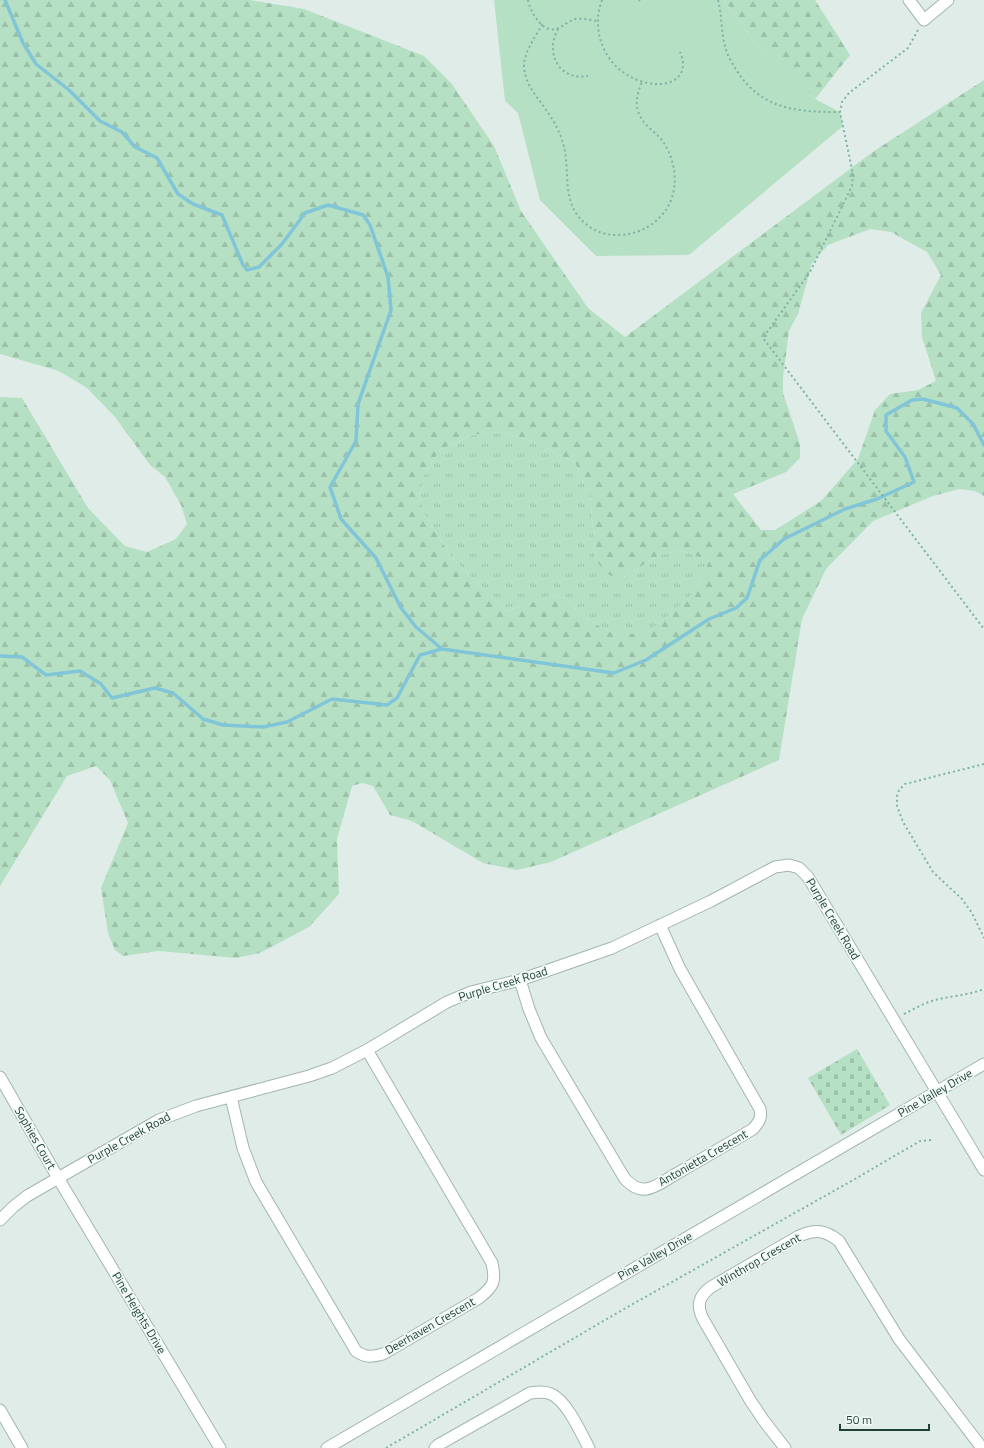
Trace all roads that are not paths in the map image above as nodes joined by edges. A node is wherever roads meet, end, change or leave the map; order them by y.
1 (909, 0) edge
2 (948, 0) edge
3 (660, 925) junction
4 (520, 980) junction
5 (367, 1050) junction
6 (984, 1064) edge
7 (0, 1077) edge
8 (937, 1092) junction
9 (231, 1097) junction
10 (984, 1170) edge
11 (58, 1178) junction
12 (0, 1220) edge
13 (0, 1410) edge
14 (22, 1448) edge
15 (220, 1448) edge
16 (327, 1448) edge
17 (435, 1448) edge
18 (589, 1448) edge
19 (785, 1448) edge
20 (982, 1448) edge

1 - 2 street
3 - 4 street, Purple Creek Road
3 - 4 street, Antonietta Crescent
3 - 8 street, Purple Creek Road
4 - 5 street, Purple Creek Road
5 - 9 street, Purple Creek Road
5 - 9 street, Deerhaven Crescent
6 - 8 street, Pine Valley Drive
7 - 11 street, Sophies Court
8 - 10 street, Purple Creek Road
8 - 16 street, Pine Valley Drive
9 - 11 street, Purple Creek Road
11 - 12 street, Purple Creek Road
11 - 15 street, Pine Heights Drive
13 - 14 street
17 - 18 street
19 - 20 street, Winthrop Crescent

